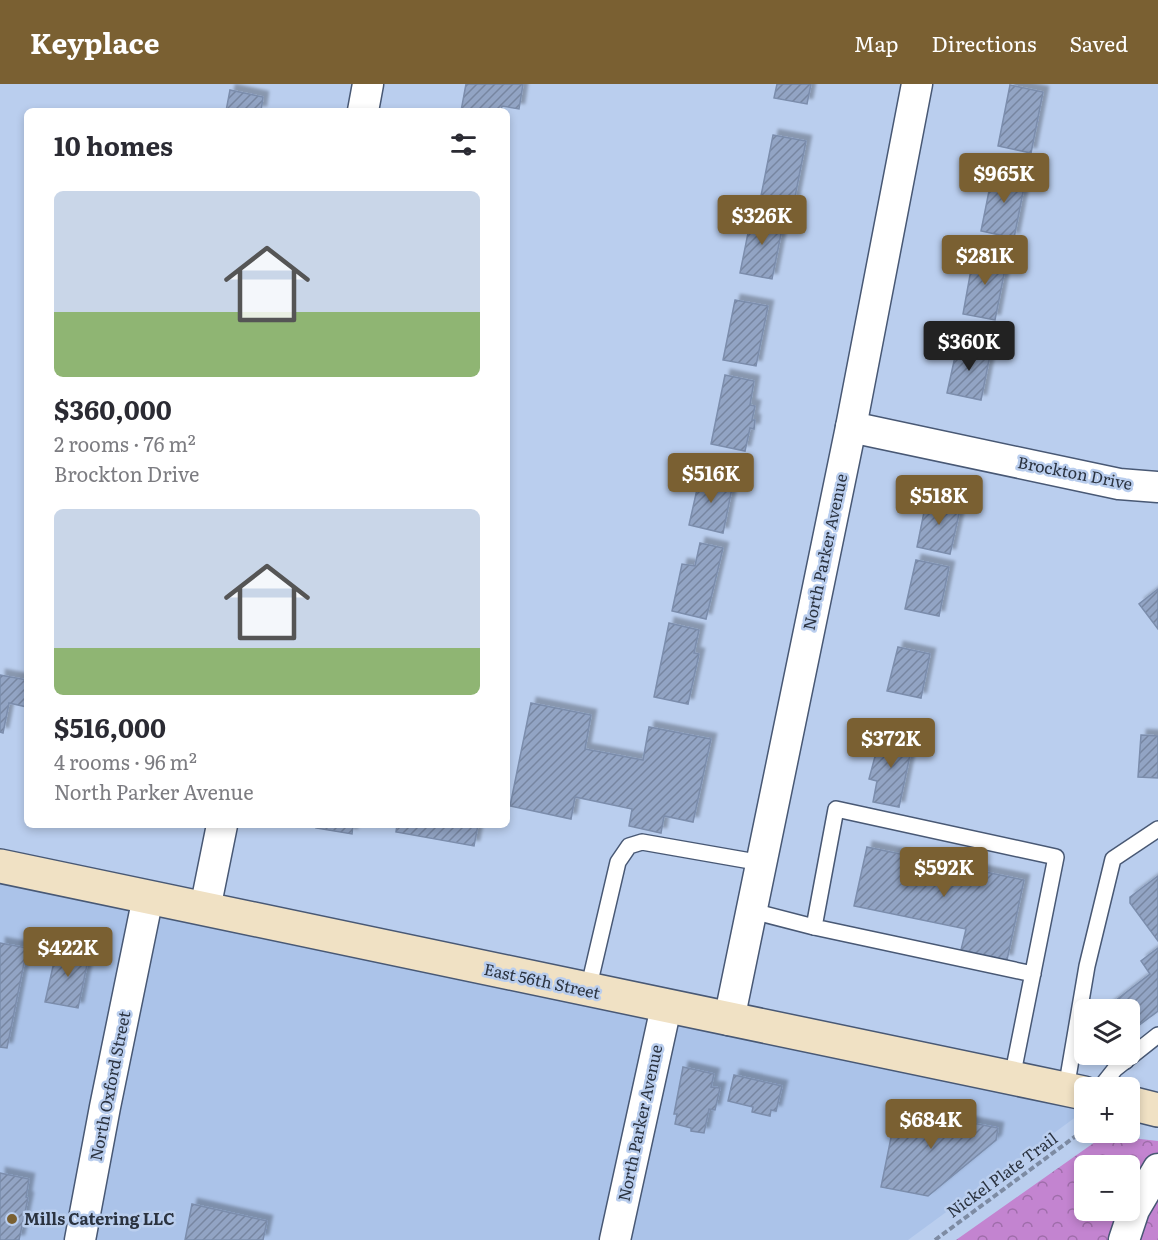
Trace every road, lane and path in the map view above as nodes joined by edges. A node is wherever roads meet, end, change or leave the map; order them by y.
1 (368, 84) edge
2 (917, 84) edge
3 (364, 108) edge
4 (850, 427) junction
5 (1158, 487) edge
6 (221, 828) edge
7 (1158, 829) edge
8 (762, 863) junction
9 (0, 866) edge
10 (148, 897) junction
11 (205, 909) junction
12 (752, 911) junction
13 (814, 927) junction
14 (1033, 974) junction
15 (588, 990) junction
16 (1084, 999) edge
17 (666, 1007) junction
18 (729, 1020) junction
19 (1158, 1035) edge
20 (1140, 1050) edge
21 (1120, 1065) edge
22 (1109, 1077) edge
23 (1012, 1078) junction
24 (1074, 1091) edge
25 (1140, 1106) edge
26 (1158, 1110) edge
27 (1074, 1137) edge
28 (1158, 1169) edge
29 (80, 1240) edge
30 (615, 1240) edge
31 (935, 1240) edge
32 (1124, 1240) edge

1 - 3 street
2 - 4 street, North Parker Avenue
4 - 5 street, Brockton Drive
4 - 8 street, North Parker Avenue
6 - 11 street
7 - 16 lane
8 - 12 street, North Parker Avenue
8 - 15 lane
9 - 10 street, East 56th Street
10 - 11 street, East 56th Street
10 - 29 street, North Oxford Street
11 - 15 street, East 56th Street
12 - 13 lane
12 - 18 street, North Parker Avenue
13 - 14 lane
13 - 14 lane
14 - 23 lane
15 - 17 street, East 56th Street
17 - 18 street, East 56th Street
17 - 30 street, North Parker Avenue
18 - 23 street, East 56th Street
19 - 20 lane
21 - 22 lane
23 - 24 street, East 56th Street
25 - 26 street
27 - 31 path, Nickel Plate Trail
28 - 32 street

